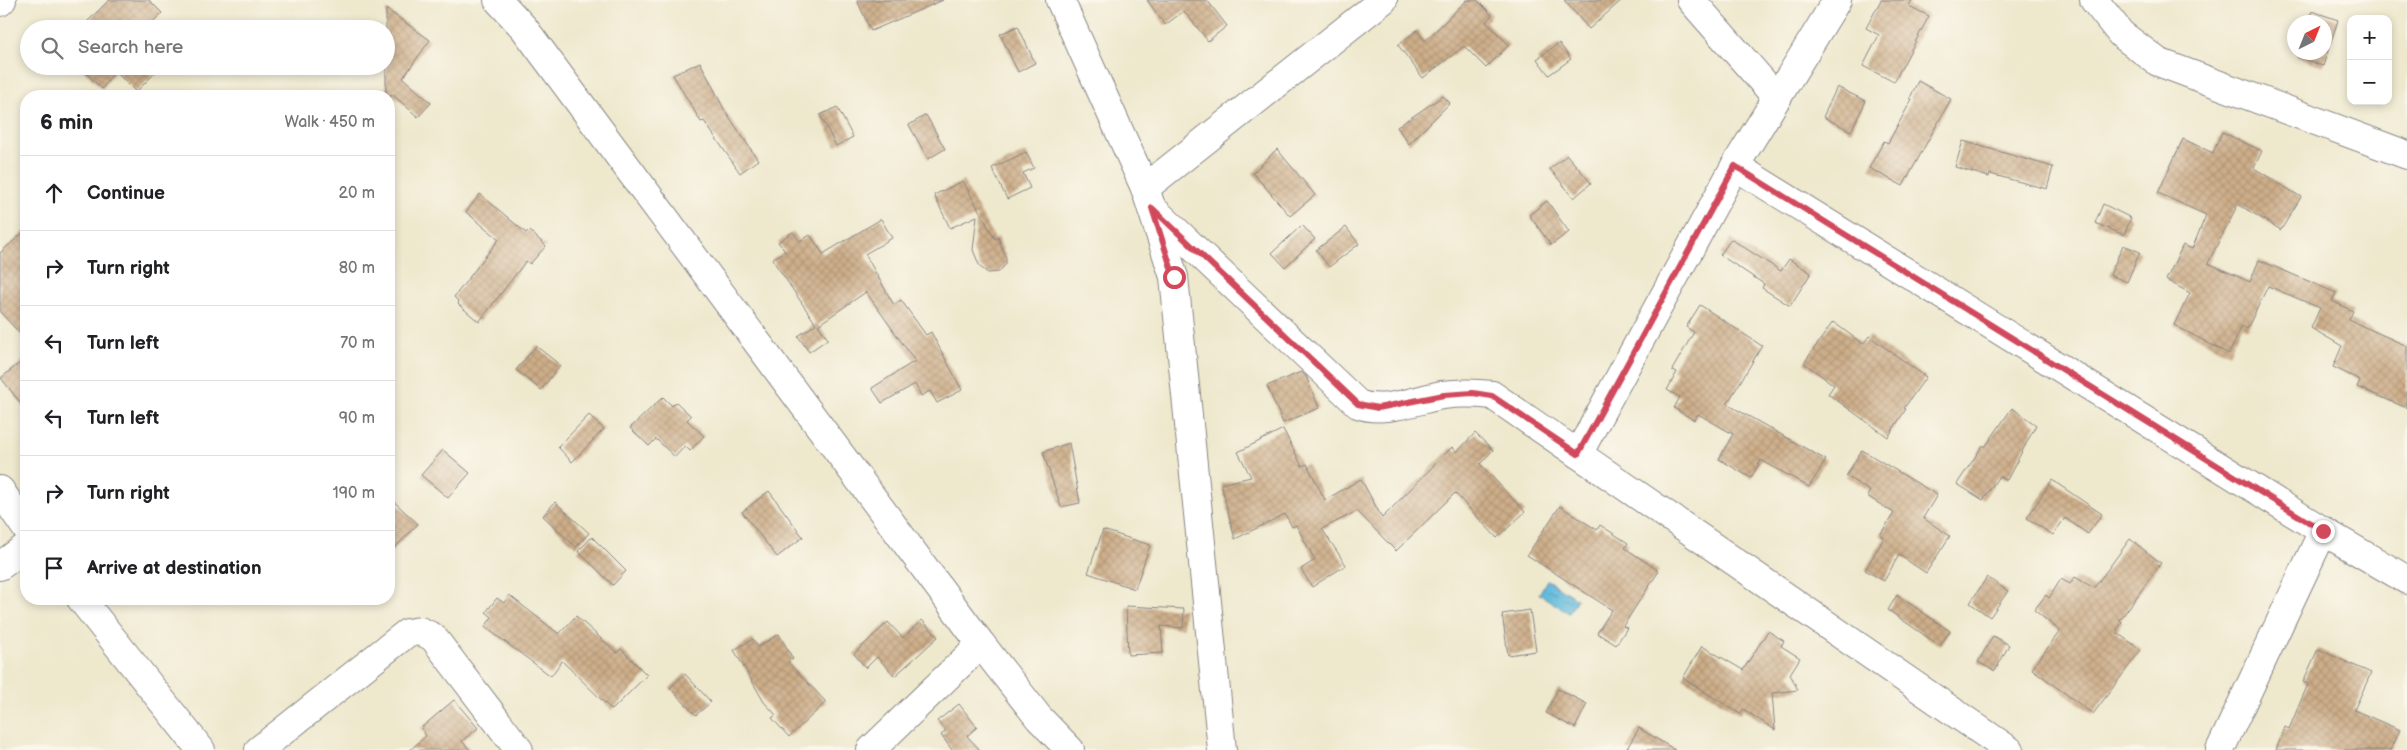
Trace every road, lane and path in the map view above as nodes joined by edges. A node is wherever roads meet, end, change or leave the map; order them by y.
1 (498, 0) edge
2 (1060, 0) edge
3 (1383, 0) edge
4 (1691, 0) edge
5 (1837, 0) edge
6 (2094, 0) edge
7 (1777, 98) junction
8 (2407, 156) edge
9 (1735, 166) junction
10 (1148, 198) junction
11 (1578, 454) junction
12 (0, 490) edge
13 (20, 519) edge
14 (2323, 531) junction
15 (20, 551) edge
16 (0, 566) edge
17 (2407, 580) edge
18 (86, 605) edge
19 (981, 644) junction
20 (506, 745) edge
21 (201, 750) edge
22 (259, 750) edge
23 (872, 750) edge
24 (1070, 750) edge
25 (1222, 750) edge
26 (2009, 750) edge
27 (2220, 750) edge

1 - 19 street
2 - 10 street
3 - 10 street
4 - 7 street
5 - 7 street
6 - 8 street
7 - 9 street
9 - 11 street
9 - 14 street
10 - 11 street
10 - 25 street
11 - 26 street
12 - 13 street
14 - 17 street
14 - 27 street
15 - 16 street
18 - 21 street
19 - 23 street
19 - 24 street
20 - 22 street

